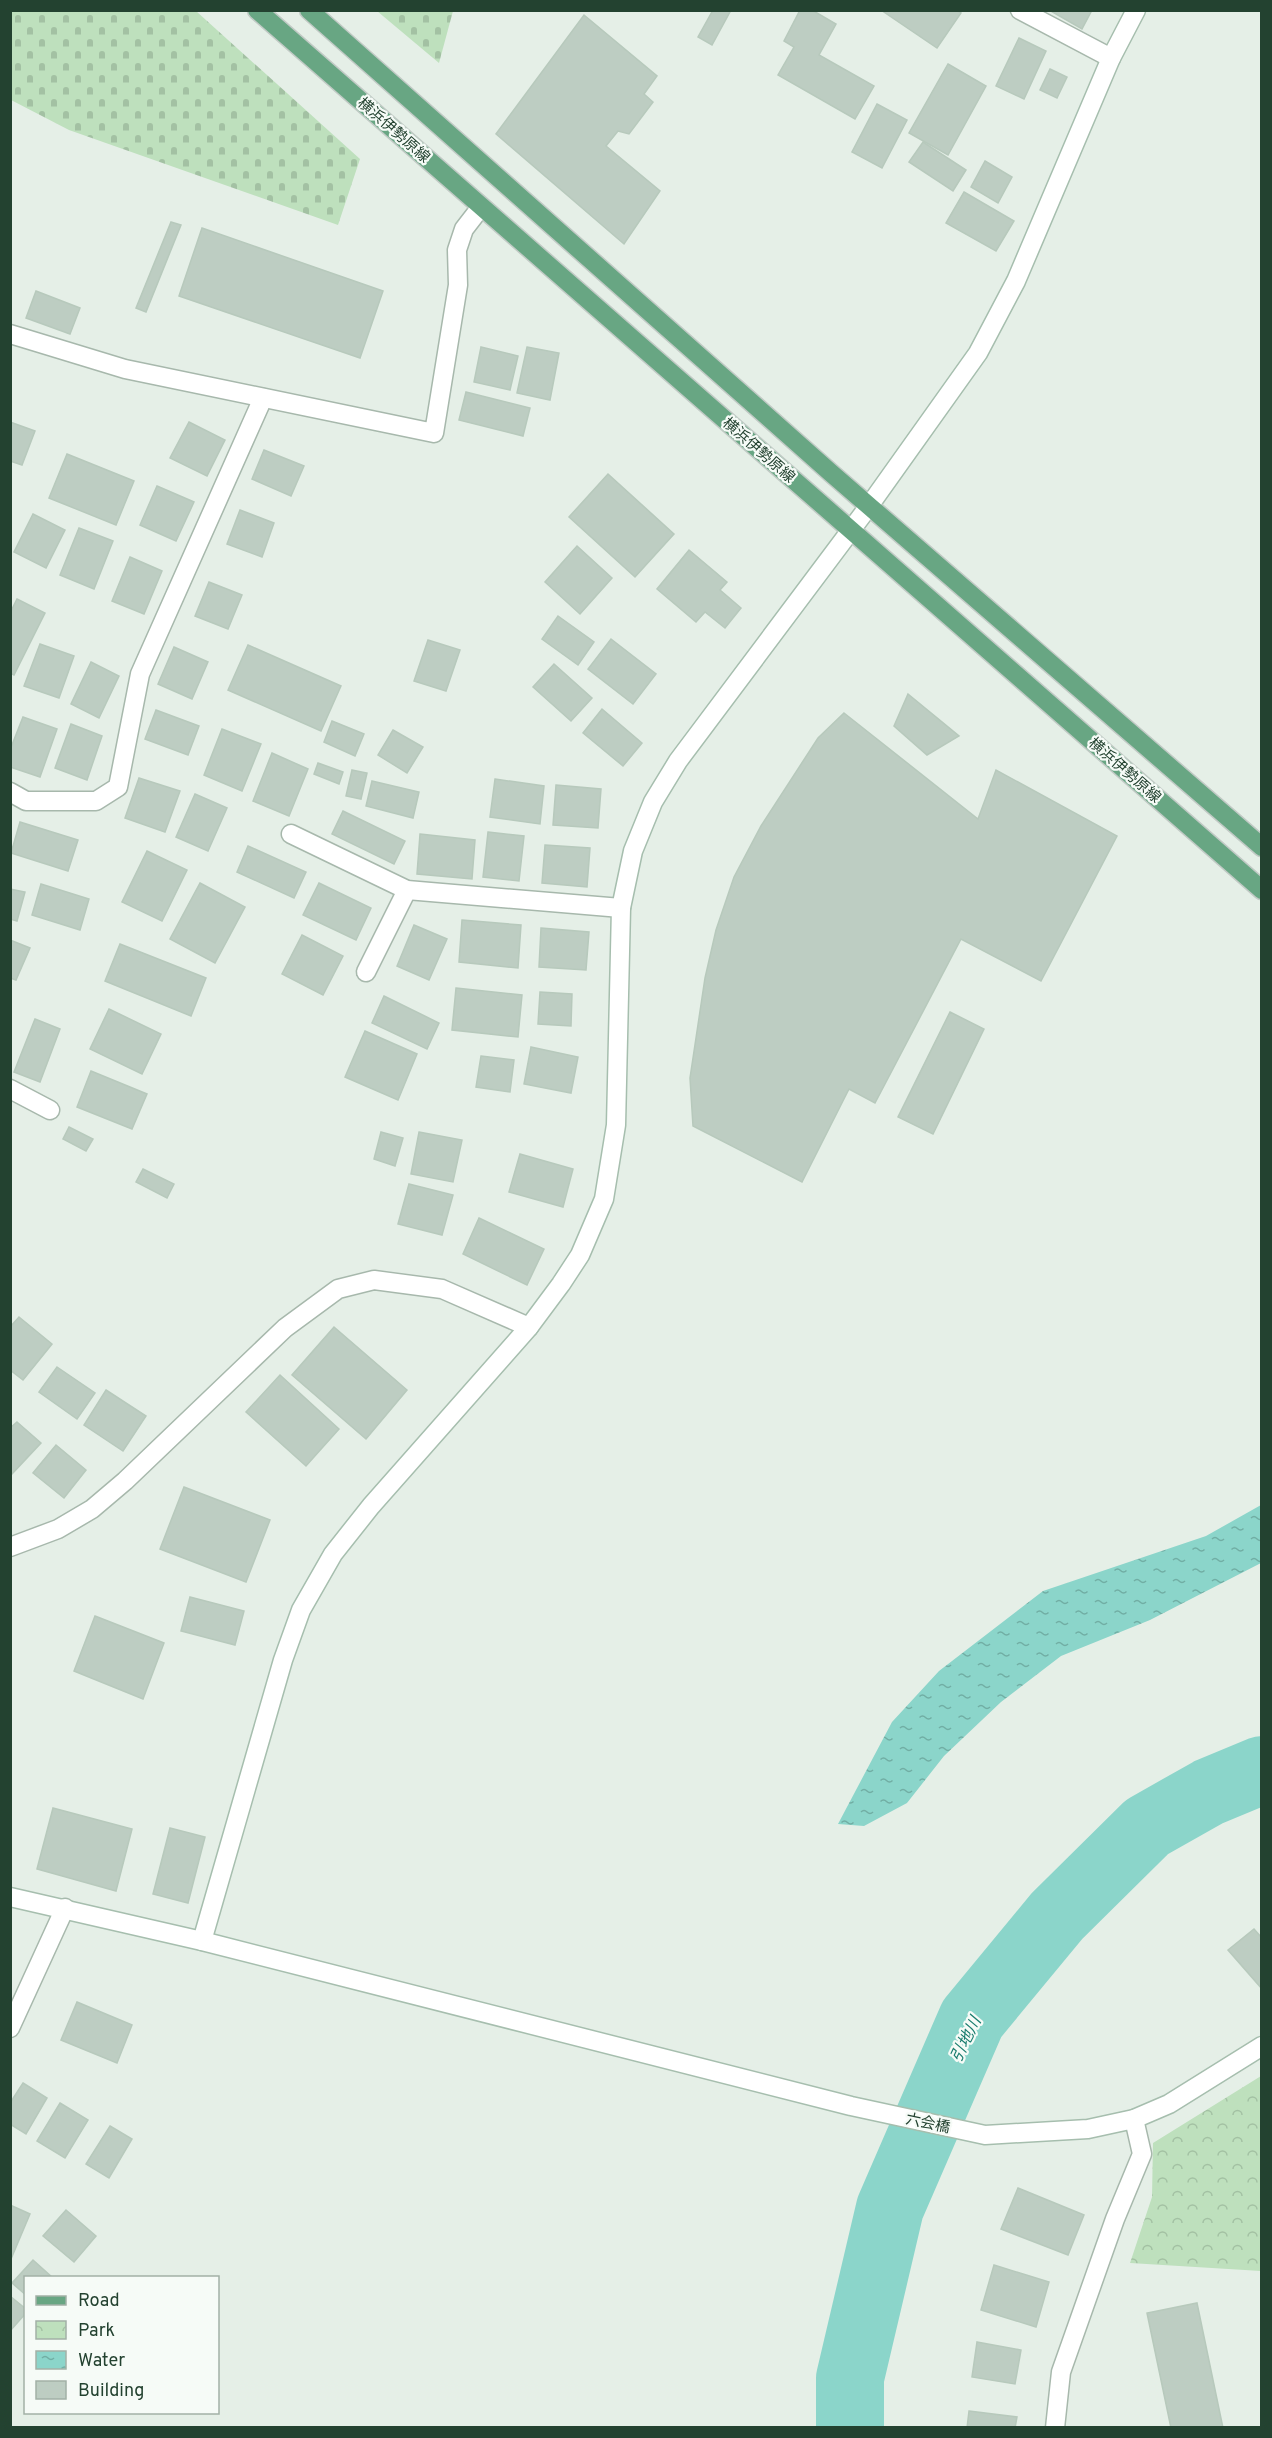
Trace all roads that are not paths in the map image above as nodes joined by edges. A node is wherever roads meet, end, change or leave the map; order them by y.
1 (257, 10) edge
2 (309, 10) edge
3 (1020, 10) edge
4 (1136, 10) edge
5 (1111, 58) junction
6 (482, 207) junction
7 (10, 334) edge
8 (263, 398) junction
9 (869, 506) junction
10 (851, 530) junction
11 (10, 792) edge
12 (291, 834) dead end
13 (1262, 848) edge
14 (1262, 890) edge
15 (407, 891) junction
16 (621, 908) junction
17 (366, 972) dead end
18 (10, 1089) edge
19 (50, 1110) dead end
20 (529, 1327) junction
21 (10, 1547) edge
22 (10, 1897) edge
23 (65, 1908) junction
24 (202, 1941) junction
25 (10, 2028) edge
26 (1262, 2046) edge
27 (1134, 2119) junction
28 (1055, 2427) edge

1 - 6 main road, 横浜伊勢原線
2 - 9 main road, 横浜伊勢原線
3 - 5 street
4 - 5 street
5 - 9 street
6 - 8 street
6 - 10 main road, 横浜伊勢原線
7 - 8 street
8 - 11 street
9 - 10 street
9 - 13 main road, 横浜伊勢原線
10 - 14 main road, 横浜伊勢原線
10 - 16 street
12 - 15 street
15 - 16 street
15 - 17 street
16 - 20 street
18 - 19 street
20 - 21 street
20 - 24 street
22 - 23 street, 六会橋
23 - 24 street, 六会橋
23 - 25 street
24 - 27 street, 六会橋
26 - 27 street, 六会橋
27 - 28 street

